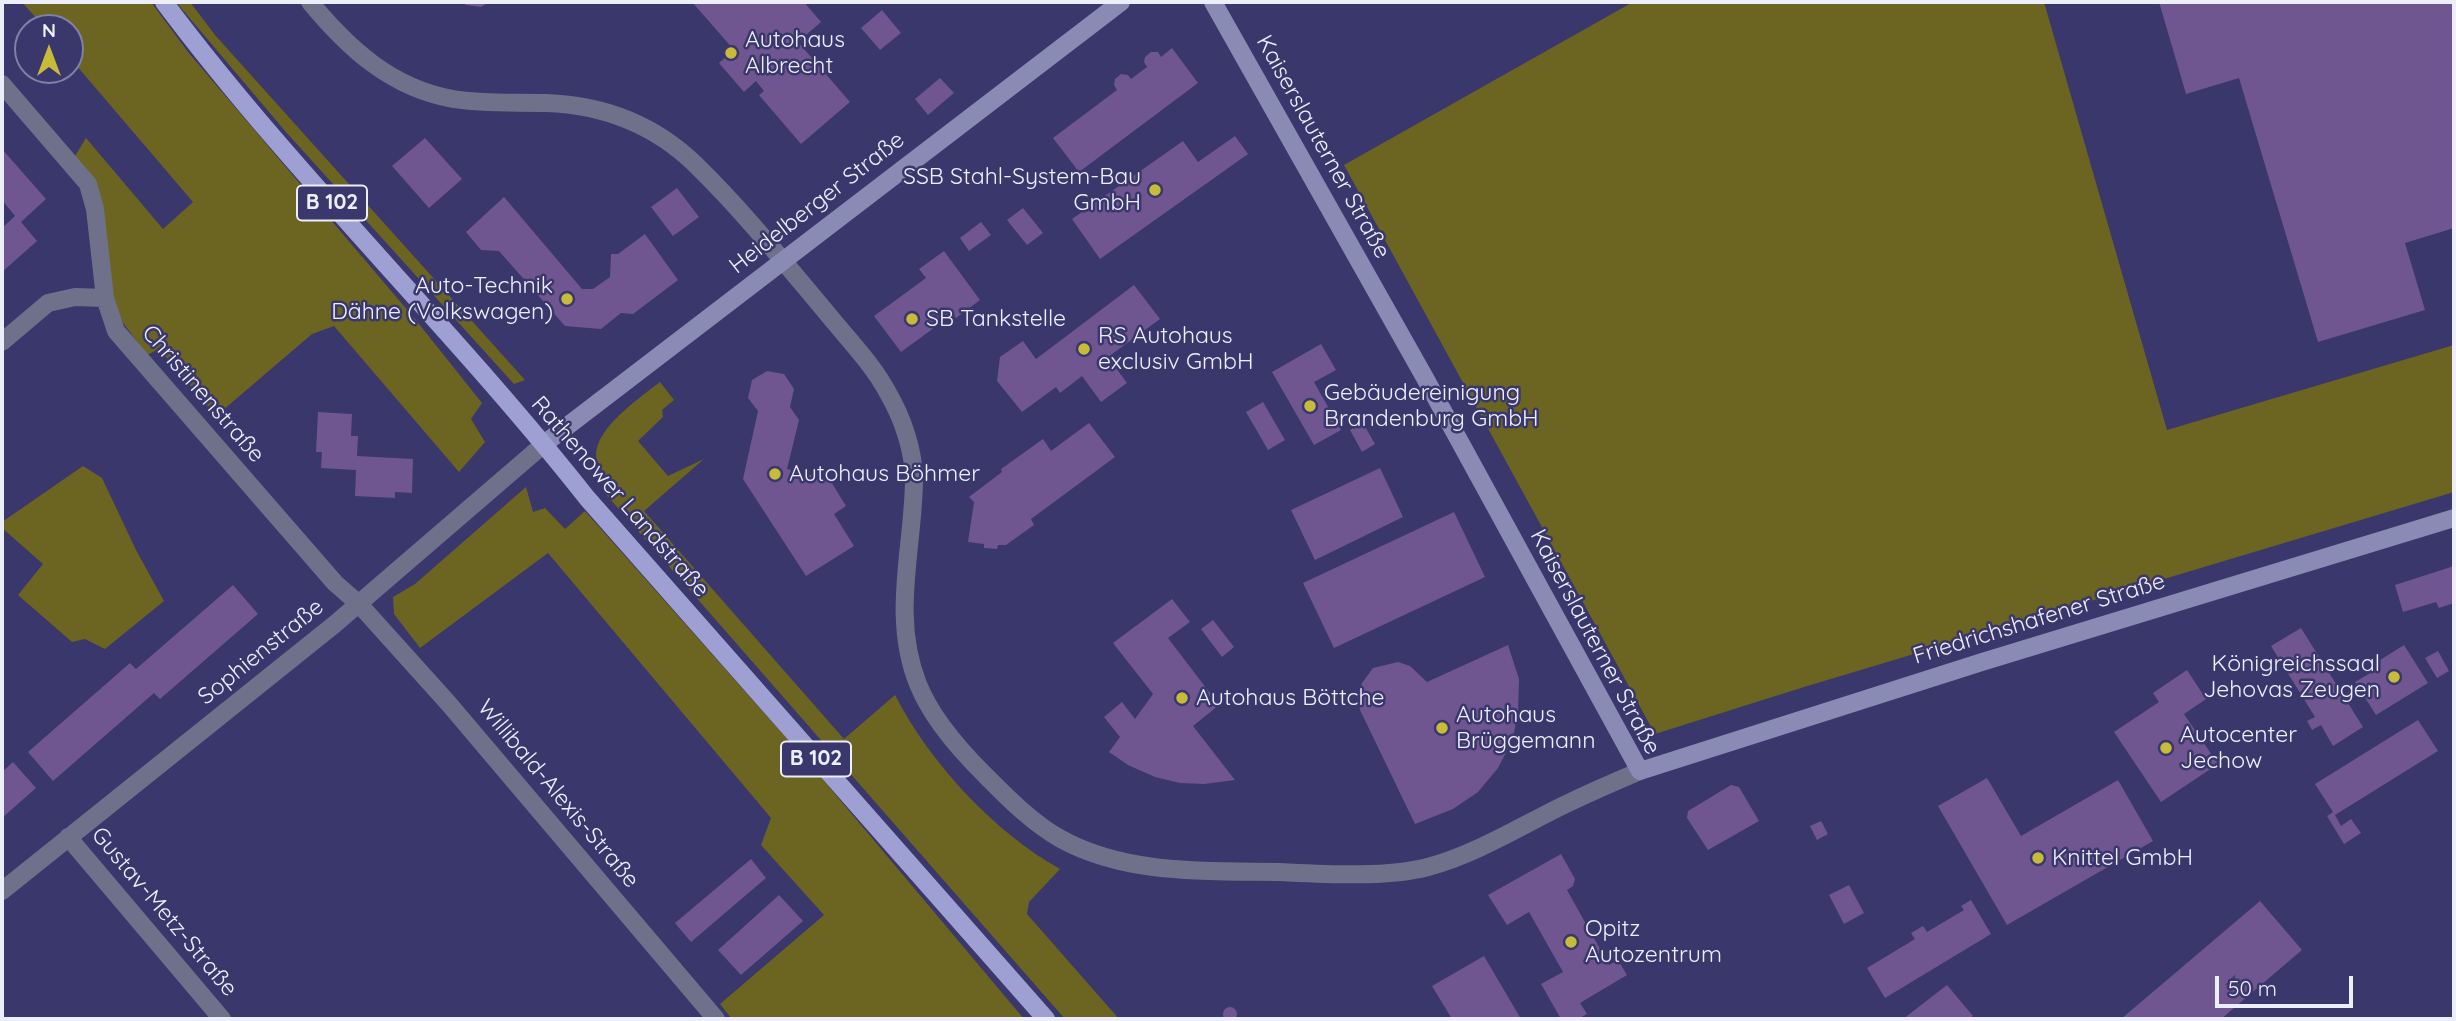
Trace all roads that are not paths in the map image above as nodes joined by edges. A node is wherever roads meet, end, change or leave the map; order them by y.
1 (164, 2) edge
2 (310, 2) edge
3 (1121, 2) edge
4 (1213, 2) edge
5 (2, 83) edge
6 (782, 261) junction
7 (105, 298) junction
8 (2, 342) edge
9 (544, 444) junction
10 (2454, 518) edge
11 (359, 604) junction
12 (1640, 771) junction
13 (68, 837) junction
14 (2, 891) edge
15 (222, 1019) edge
16 (716, 1019) edge
17 (1046, 1019) edge

1 - 9 main road, Rathenower Landstraße / B 102
2 - 6 street, Kaiserslauterner Straße
3 - 6 street, Heidelberger Straße
4 - 12 street, Kaiserslauterner Straße
5 - 7 street, Christinenstraße
6 - 9 street, Heidelberger Straße
6 - 12 street, Kaiserslauterner Straße
7 - 8 street
7 - 11 street, Christinenstraße
9 - 11 street, Sophienstraße
9 - 17 main road, Rathenower Landstraße / B 102
10 - 12 street, Friedrichshafener Straße
11 - 13 street, Sophienstraße
11 - 16 street, Willibald-Alexis-Straße
13 - 14 street, Sophienstraße
13 - 15 street, Gustav-Metz-Straße

